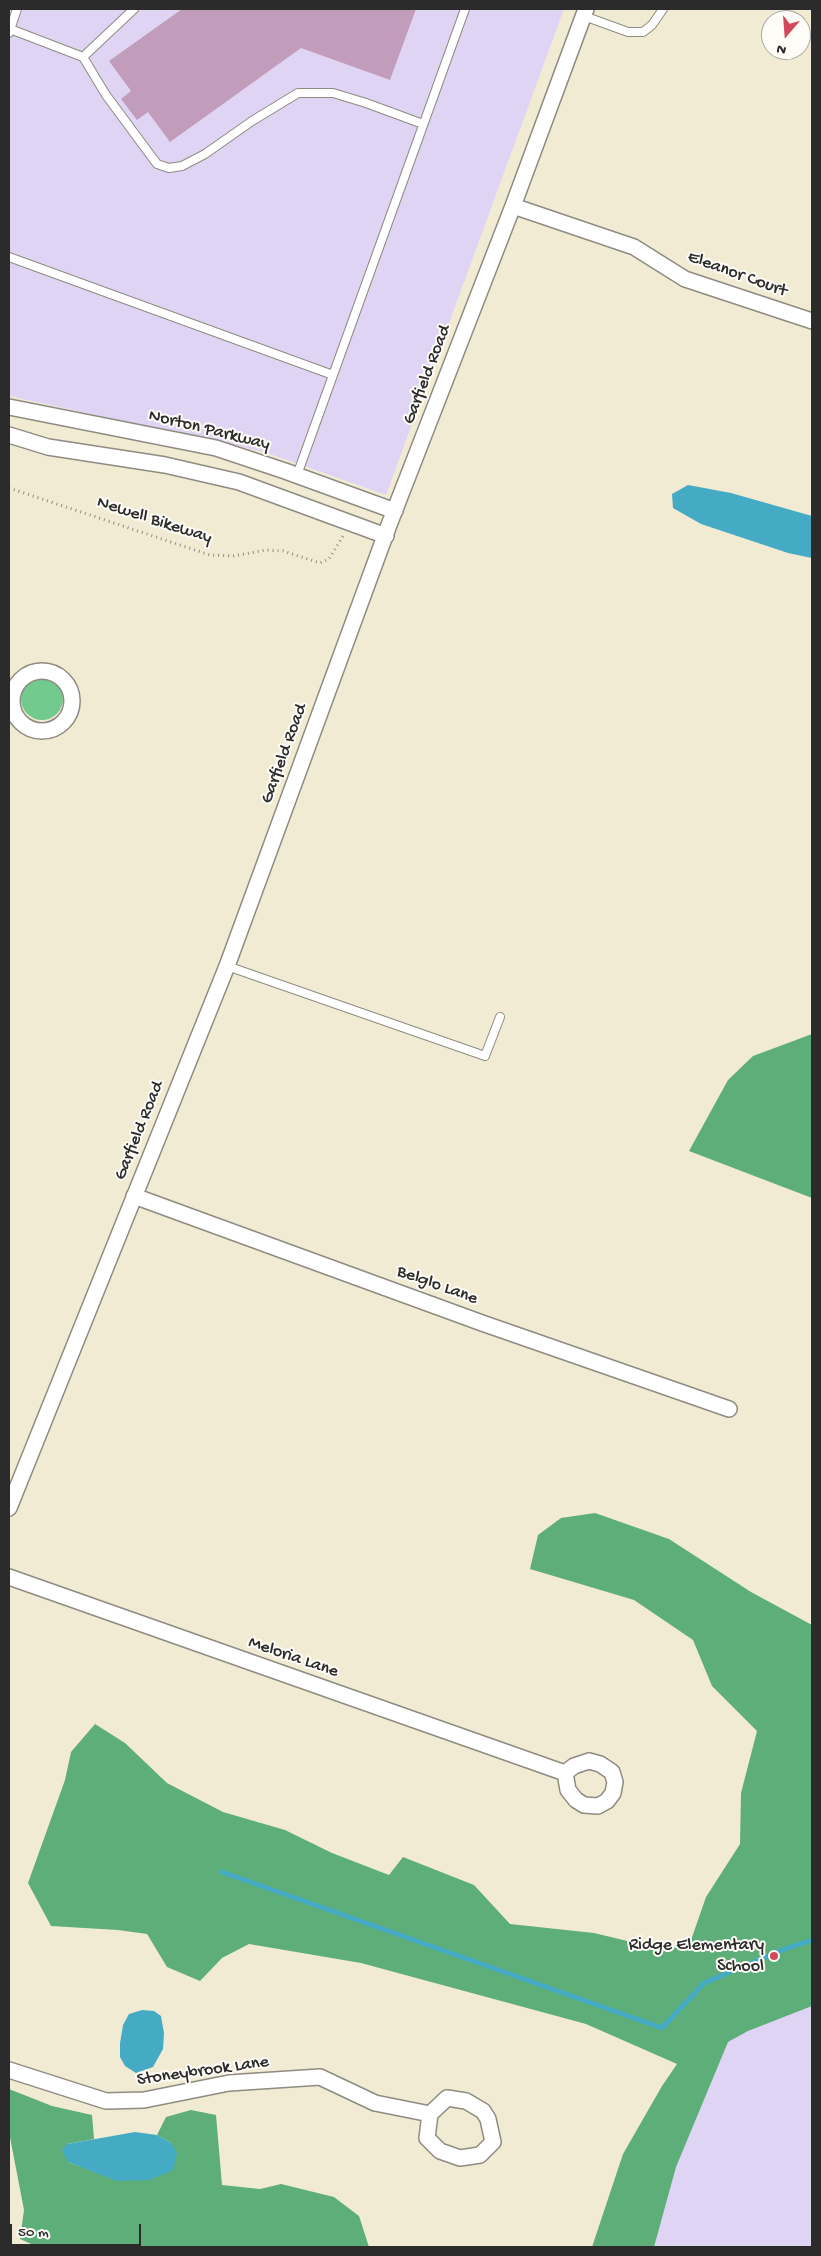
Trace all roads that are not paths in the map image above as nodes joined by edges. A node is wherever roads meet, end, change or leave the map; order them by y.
1 (17, 9) edge
2 (134, 9) edge
3 (465, 9) edge
4 (663, 9) edge
5 (585, 12) edge
6 (10, 31) edge
7 (83, 57) junction
8 (423, 124) junction
9 (513, 206) junction
10 (9, 256) edge
11 (812, 321) edge
12 (333, 375) junction
13 (9, 407) edge
14 (9, 435) edge
15 (296, 475) junction
16 (395, 511) junction
17 (386, 536) junction
18 (11, 707) edge
19 (227, 966) junction
20 (500, 1017) dead end
21 (134, 1196) junction
22 (729, 1409) dead end
23 (9, 1508) edge
24 (9, 1578) edge
25 (565, 1773) dead end
26 (9, 2070) edge
27 (430, 2114) junction

1 - 6 lane
2 - 7 lane
3 - 8 lane
4 - 5 lane
5 - 9 street, Garfield Road
6 - 7 lane
7 - 8 lane
8 - 12 lane
9 - 11 street, Eleanor Court
9 - 16 street, Garfield Road
10 - 12 lane
12 - 15 lane
13 - 15 street, Norton Parkway
14 - 17 street
15 - 16 street, Norton Parkway
16 - 17 street, Garfield Road
17 - 19 street, Garfield Road
18 - 18 street
19 - 20 lane
19 - 21 street, Garfield Road
21 - 22 street, Belglo Lane
21 - 23 street, Garfield Road
24 - 25 street, Meloria Lane
26 - 27 street, Stoneybrook Lane
27 - 27 street

